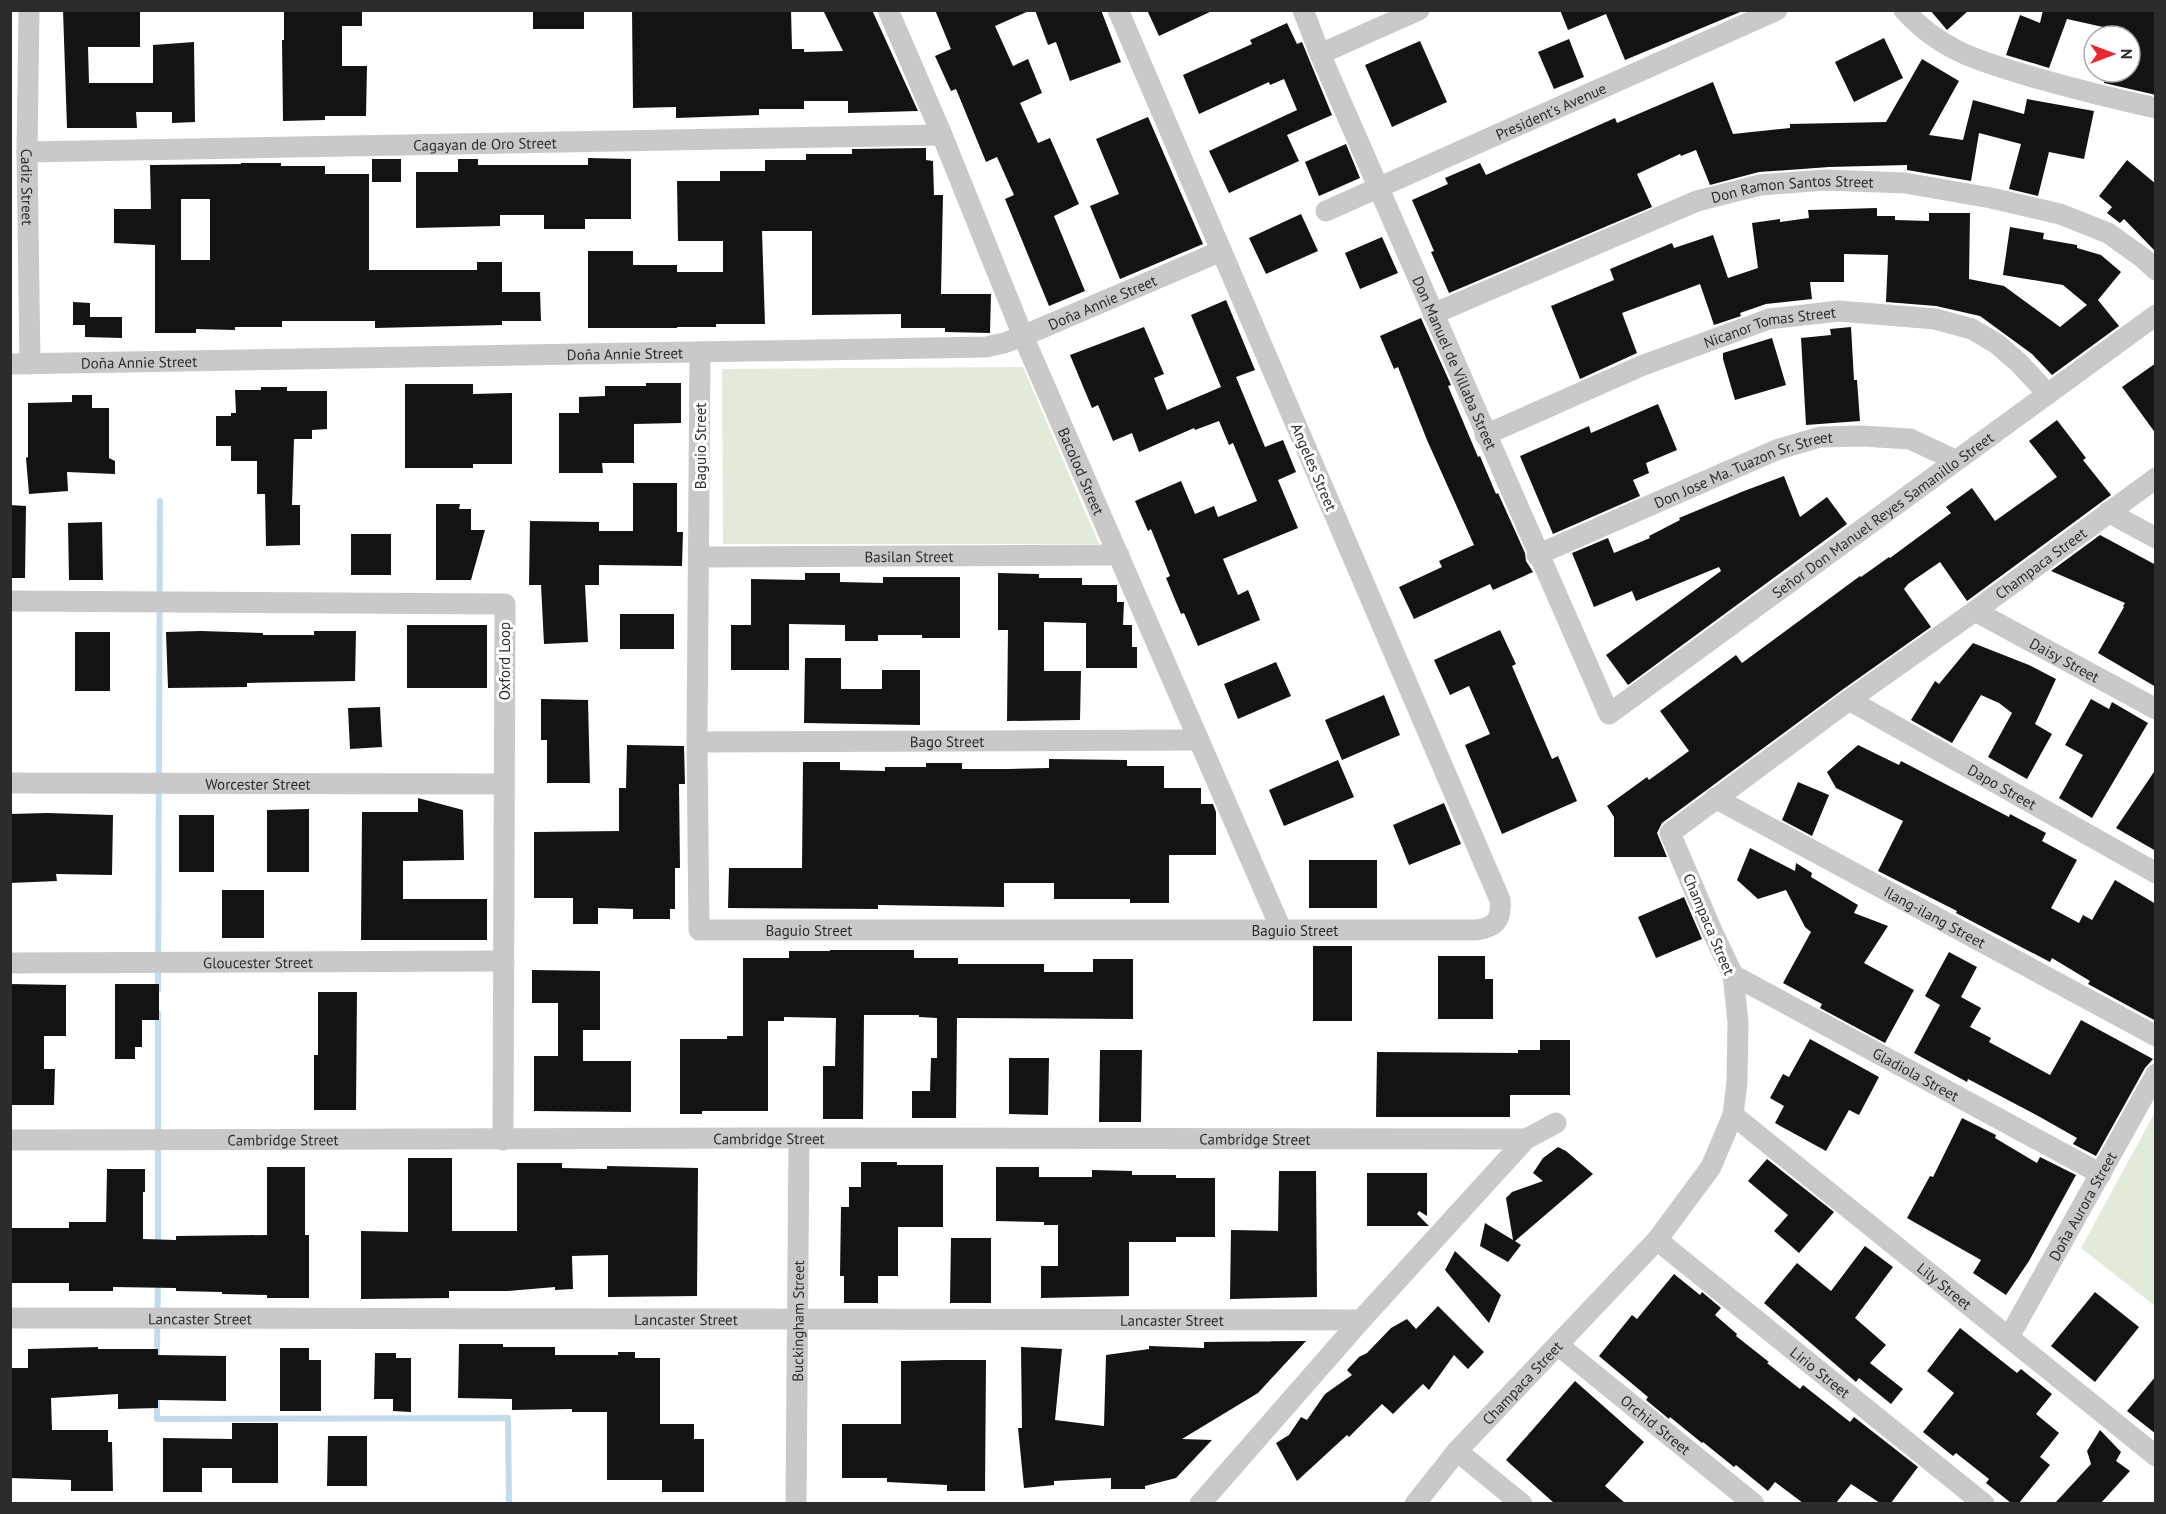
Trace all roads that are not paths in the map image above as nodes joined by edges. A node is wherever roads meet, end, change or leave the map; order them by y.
1 (29, 10) edge
2 (888, 10) edge
3 (1118, 10) edge
4 (1303, 10) edge
5 (1419, 10) edge
6 (1777, 10) edge
7 (1904, 10) edge
8 (1320, 54) junction
9 (2156, 108) edge
10 (942, 135) junction
11 (27, 152) junction
12 (1379, 188) junction
13 (1326, 211) dead end
14 (1221, 251) junction
15 (2156, 270) edge
16 (1433, 314) junction
17 (2156, 315) edge
18 (1023, 336) junction
19 (700, 352) junction
20 (20, 364) edge
21 (2047, 393) junction
22 (1485, 435) junction
23 (1955, 460) junction
24 (2156, 478) edge
25 (2108, 512) junction
26 (2156, 538) edge
27 (1119, 555) junction
28 (1537, 555) junction
29 (699, 557) junction
30 (10, 601) edge
31 (1975, 611) junction
32 (1849, 700) junction
33 (2156, 709) edge
34 (1608, 714) joint
35 (1199, 740) junction
36 (697, 742) junction
37 (10, 783) edge
38 (504, 784) junction
39 (1715, 798) junction
40 (2156, 873) edge
41 (1495, 922) joint
42 (1281, 929) junction
43 (504, 961) junction
44 (10, 963) edge
45 (1733, 975) junction
46 (2156, 1036) edge
47 (2156, 1074) edge
48 (1732, 1115) junction
49 (1556, 1123) dead end
50 (799, 1138) junction
51 (1526, 1139) junction
52 (10, 1140) edge
53 (503, 1140) junction
54 (2101, 1174) junction
55 (1657, 1240) junction
56 (10, 1318) edge
57 (798, 1320) junction
58 (1361, 1320) junction
59 (2009, 1337) junction
60 (1558, 1345) junction
61 (1457, 1451) junction
62 (2156, 1456) edge
63 (796, 1503) edge
64 (1200, 1503) edge
65 (1415, 1503) edge
66 (1522, 1503) edge
67 (1754, 1503) edge
68 (1984, 1503) edge

1 - 11 street, Cadiz Street
2 - 10 street, Bacolod Street
3 - 14 street, Angeles Street
4 - 8 street, Don Manuel de Villaba Street
5 - 8 street
6 - 12 street, President's Avenue
7 - 9 street
8 - 12 street, Don Manuel de Villaba Street
10 - 11 street, Cagayan de Oro Street
10 - 18 street, Bacolod Street
11 - 20 street, Cadiz Street
12 - 13 street, President's Avenue
12 - 16 street, Don Manuel de Villaba Street
14 - 18 street, Doña Annie Street
14 - 41 street, Angeles Street
15 - 16 street, Don Ramon Santos Street
16 - 22 street, Don Manuel de Villaba Street
17 - 21 street, Señor Don Manuel Reyes Samanillo Street
18 - 19 street, Doña Annie Street
18 - 27 street, Bacolod Street
19 - 20 street, Doña Annie Street
19 - 29 street, Baguio Street
21 - 22 street, Nicanor Tomas Street
21 - 23 street, Señor Don Manuel Reyes Samanillo Street
22 - 28 street, Don Manuel de Villaba Street
23 - 28 street, Don Jose Ma. Tuazon Sr. Street
23 - 34 street, Señor Don Manuel Reyes Samanillo Street
24 - 25 street, Champaca Street
25 - 26 street
25 - 31 street, Champaca Street
27 - 29 street, Basilan Street
27 - 35 street, Bacolod Street
28 - 34 street, Don Manuel de Villaba Street
29 - 36 street, Baguio Street
30 - 38 street, Oxford Loop
31 - 32 street, Champaca Street
31 - 33 street, Daisy Street
32 - 39 street, Champaca Street
32 - 40 street, Dapo Street
35 - 36 street, Bago Street
35 - 42 street, Bacolod Street
36 - 42 street, Baguio Street
37 - 38 street, Worcester Street
38 - 43 street, Oxford Loop
39 - 45 street, Champaca Street
39 - 46 street, Ilang-ilang Street
41 - 42 street, Baguio Street
43 - 44 street, Gloucester Street
43 - 53 street, Oxford Loop
45 - 48 street, Champaca Street
45 - 54 street, Gladiola Street
47 - 54 street, Doña Aurora Street
48 - 55 street, Champaca Street
48 - 59 street, Lily Street
49 - 51 street, Cambridge Street
50 - 51 street, Cambridge Street
50 - 53 street, Cambridge Street
50 - 57 street, Buckingham Street
51 - 58 street, Cambridge Street
52 - 53 street, Cambridge Street
54 - 59 street, Doña Aurora Street
55 - 60 street, Champaca Street
55 - 68 street, Lirio Street
56 - 57 street, Lancaster Street
57 - 58 street, Lancaster Street
57 - 63 street, Buckingham Street
58 - 64 street, Cambridge Street
59 - 62 street, Lily Street
60 - 61 street, Champaca Street
60 - 67 street, Orchid Street
61 - 65 street, Champaca Street
61 - 66 street

